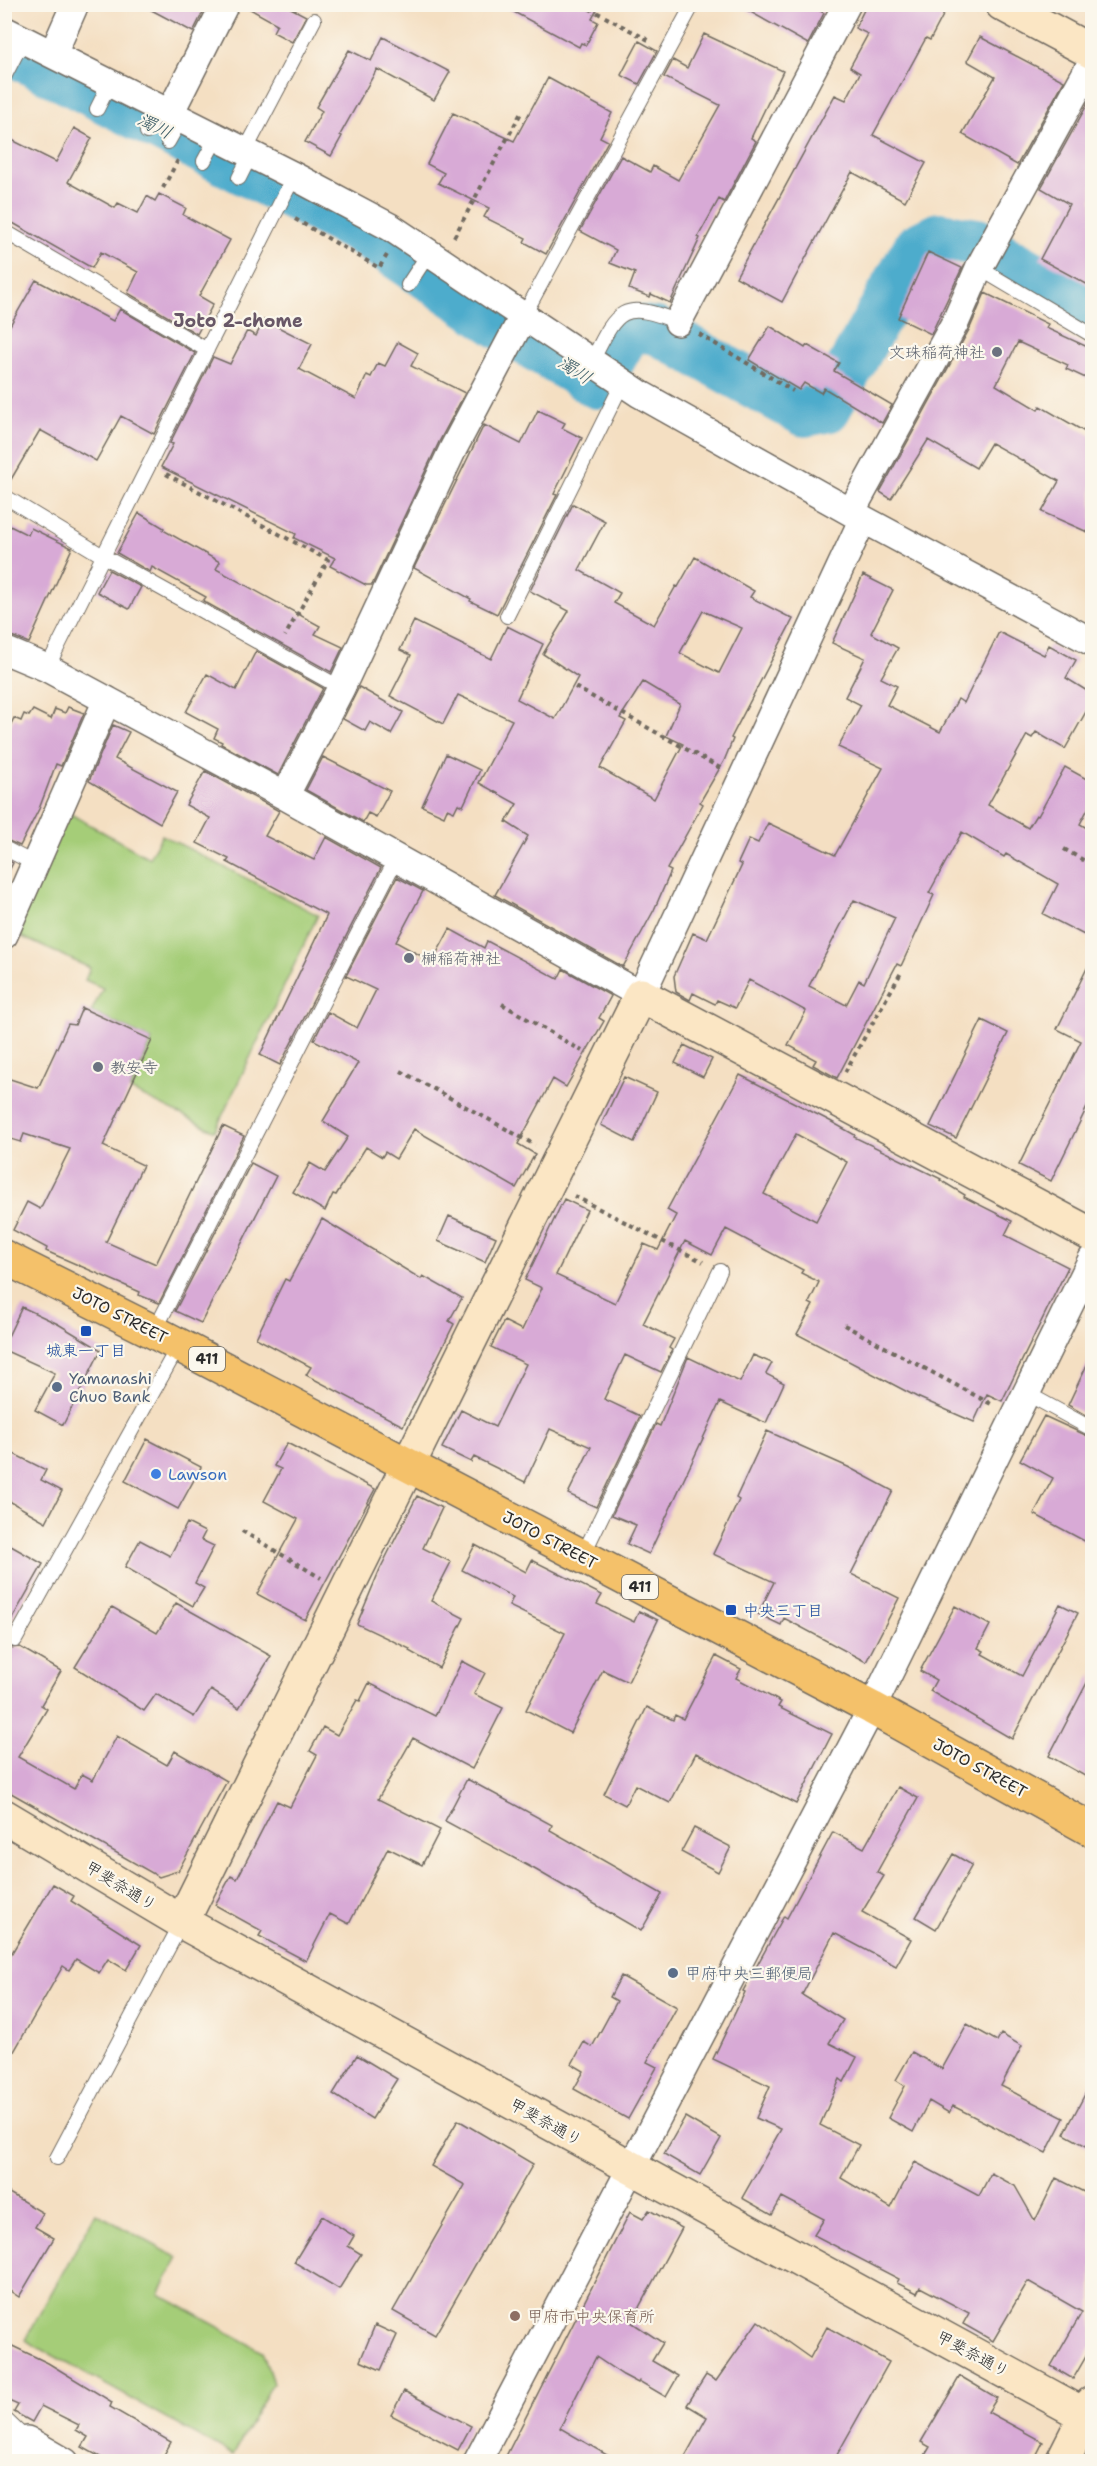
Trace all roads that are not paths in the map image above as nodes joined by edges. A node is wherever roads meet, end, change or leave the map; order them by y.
1 (75, 4) edge
2 (225, 4) edge
3 (693, 4) edge
4 (847, 4) edge
5 (1002, 4) edge
6 (314, 20) dead end
7 (16, 39) edge
8 (1092, 52) edge
9 (53, 54) junction
10 (1092, 62) edge
11 (7, 71) edge
12 (108, 87) junction
13 (97, 109) dead end
14 (168, 121) junction
15 (147, 132) dead end
16 (215, 141) junction
17 (248, 156) junction
18 (204, 161) dead end
19 (238, 178) dead end
20 (293, 179) junction
21 (4, 231) edge
22 (431, 258) junction
23 (980, 267) junction
24 (408, 285) dead end
25 (524, 315) junction
26 (678, 322) joint
27 (1092, 335) edge
28 (207, 350) junction
29 (592, 362) junction
30 (622, 382) junction
31 (4, 496) edge
32 (857, 516) junction
33 (103, 556) junction
34 (507, 616) dead end
35 (1092, 642) edge
36 (4, 650) edge
37 (47, 668) junction
38 (341, 688) junction
39 (107, 700) junction
40 (285, 796) junction
41 (4, 848) edge
42 (396, 859) junction
43 (35, 864) junction
44 (4, 935) edge
45 (641, 995) junction
46 (1092, 1235) edge
47 (4, 1257) edge
48 (1092, 1259) edge
49 (720, 1271) road end
50 (167, 1338) junction
51 (1021, 1405) junction
52 (1092, 1429) edge
53 (408, 1465) junction
54 (582, 1557) junction
55 (15, 1640) dead end
56 (872, 1708) junction
57 (4, 1816) edge
58 (1092, 1830) edge
59 (182, 1922) junction
60 (57, 2158) dead end
61 (630, 2167) junction
62 (1090, 2412) edge
63 (4, 2418) edge
64 (16, 2444) edge
65 (64, 2462) edge
66 (477, 2462) edge
67 (1062, 2462) edge

1 - 9 street
2 - 14 street
3 - 25 lane
4 - 26 street
5 - 8 street
6 - 17 lane
7 - 9 street
7 - 11 lane
9 - 12 street
10 - 23 street
12 - 13 lane
12 - 14 street
14 - 15 lane
14 - 16 street
16 - 17 street
16 - 18 lane
17 - 19 lane
17 - 20 street
20 - 22 street
20 - 28 lane
21 - 28 lane
22 - 24 lane
22 - 25 street
23 - 27 lane
23 - 32 street
25 - 29 street
25 - 38 street
26 - 29 lane
28 - 33 lane
29 - 30 street
30 - 32 street
30 - 34 lane
31 - 33 lane
32 - 35 street
32 - 45 street
33 - 37 lane
33 - 38 lane
36 - 37 street
37 - 39 street
38 - 40 street
39 - 40 street
39 - 43 street
40 - 42 street
41 - 43 lane
42 - 45 street
42 - 50 lane
43 - 44 street
45 - 46 street
45 - 53 street
47 - 50 highway, JOTO STREET / 411
48 - 51 street
49 - 54 lane
50 - 53 highway, JOTO STREET / 411
50 - 55 lane
51 - 52 lane
51 - 56 street
53 - 54 highway, JOTO STREET / 411
53 - 59 street
54 - 56 highway, JOTO STREET / 411
56 - 58 highway, JOTO STREET / 411
56 - 61 street
57 - 59 street, 甲斐奈通り
59 - 60 lane
59 - 61 street, 甲斐奈通り
61 - 62 street, 甲斐奈通り
61 - 66 street
62 - 67 street
63 - 64 lane
64 - 65 street

